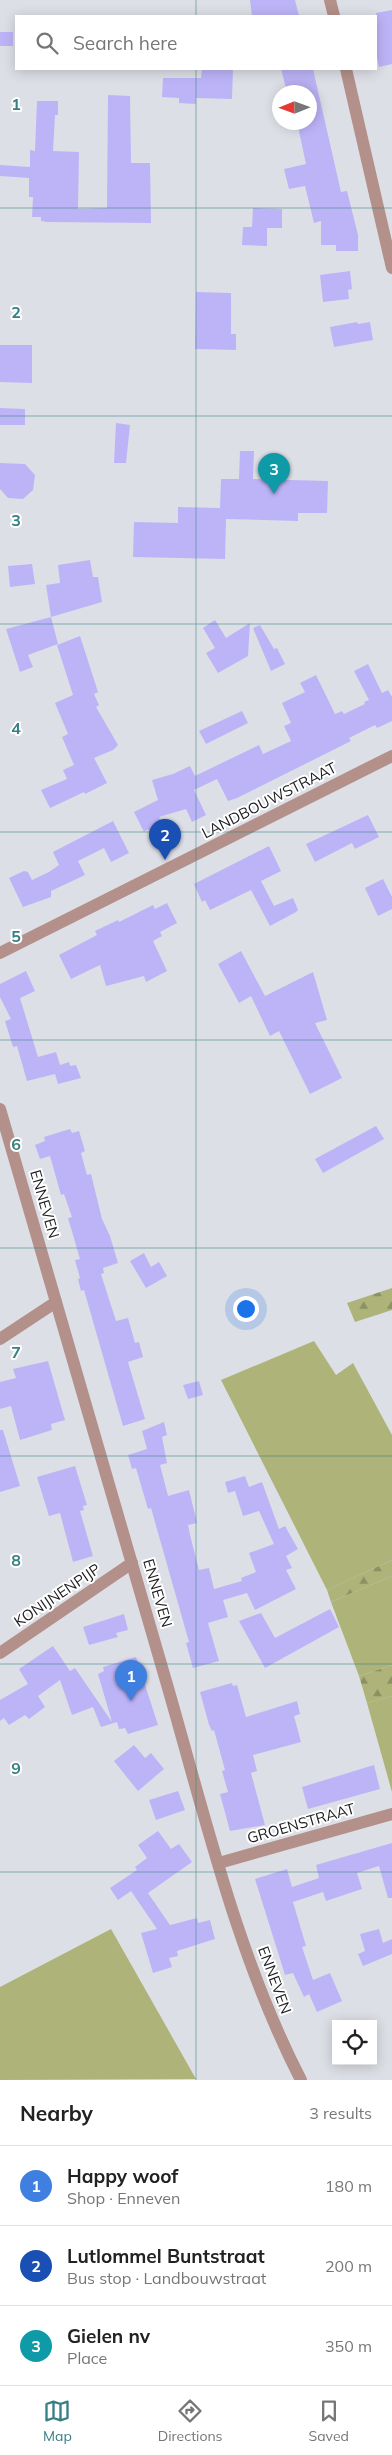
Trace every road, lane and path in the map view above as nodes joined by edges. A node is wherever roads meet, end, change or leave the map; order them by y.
1 (330, 0) edge
2 (334, 15) edge
3 (346, 70) edge
4 (392, 268) edge
5 (392, 756) edge
6 (0, 953) edge
7 (0, 1109) edge
8 (56, 1302) junction
9 (0, 1339) edge
10 (132, 1563) junction
11 (0, 1653) edge
12 (392, 1814) edge
13 (219, 1863) junction
14 (301, 2080) edge

1 - 2 street
3 - 4 street
5 - 6 street, LANDBOUWSTRAAT
7 - 8 street, ENNEVEN
8 - 9 street
8 - 10 street, ENNEVEN
10 - 11 street, KONIJNENPIJP
10 - 13 street, ENNEVEN
12 - 13 street, GROENSTRAAT
13 - 14 street, ENNEVEN

